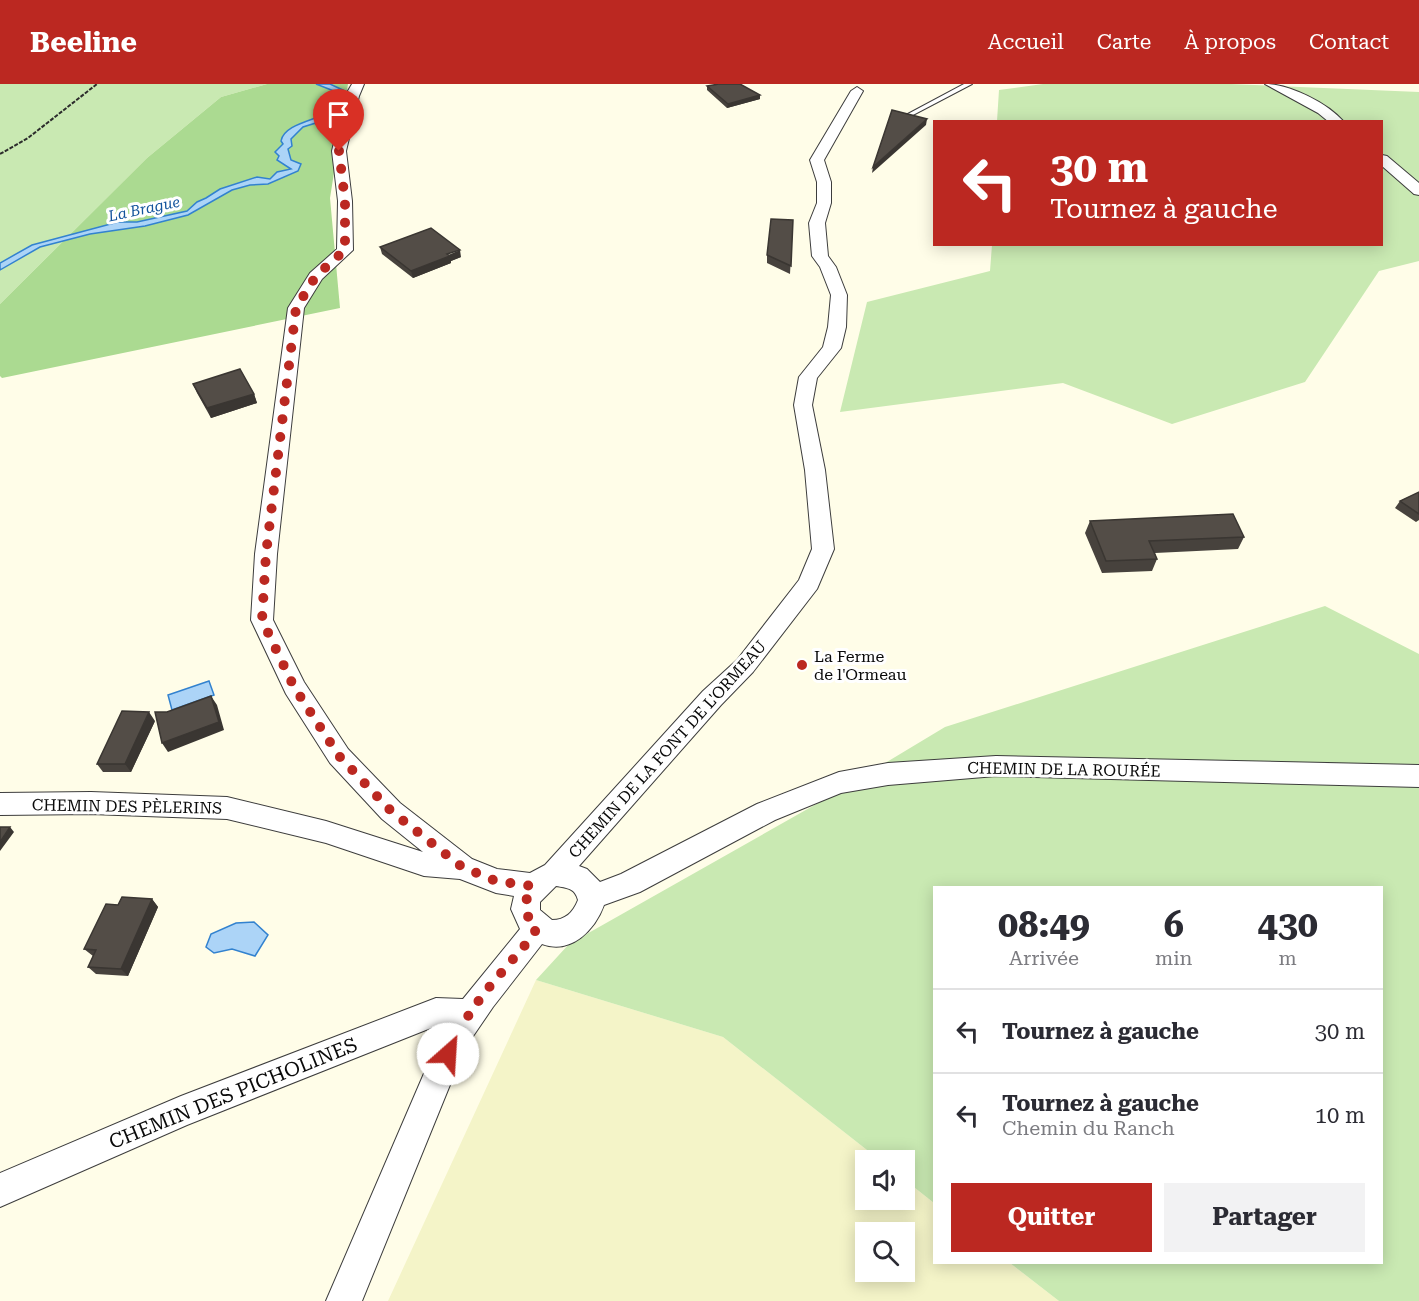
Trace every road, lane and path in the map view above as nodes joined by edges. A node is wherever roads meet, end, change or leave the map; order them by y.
1 (97, 84) edge
2 (358, 84) edge
3 (969, 84) edge
4 (1271, 84) edge
5 (857, 91) dead end
6 (909, 115) edge
7 (1336, 120) edge
8 (0, 154) edge
9 (1383, 160) edge
10 (1419, 191) edge
11 (1419, 776) edge
12 (0, 804) edge
13 (462, 867) junction
14 (544, 880) junction
15 (592, 897) junction
16 (537, 928) junction
17 (468, 1014) junction
18 (0, 1190) edge
19 (344, 1301) edge

1 - 8 path
2 - 13 street
3 - 6 lane
4 - 7 street
5 - 14 street, CHEMIN DE LA FONT DE L'ORMEAU
9 - 10 street
11 - 15 street, CHEMIN DE LA ROURÉE
12 - 13 street, CHEMIN DES PÈLERINS
13 - 14 street
14 - 15 street
14 - 16 street
15 - 16 street
16 - 17 street
17 - 18 street, CHEMIN DES PICHOLINES
17 - 19 street

